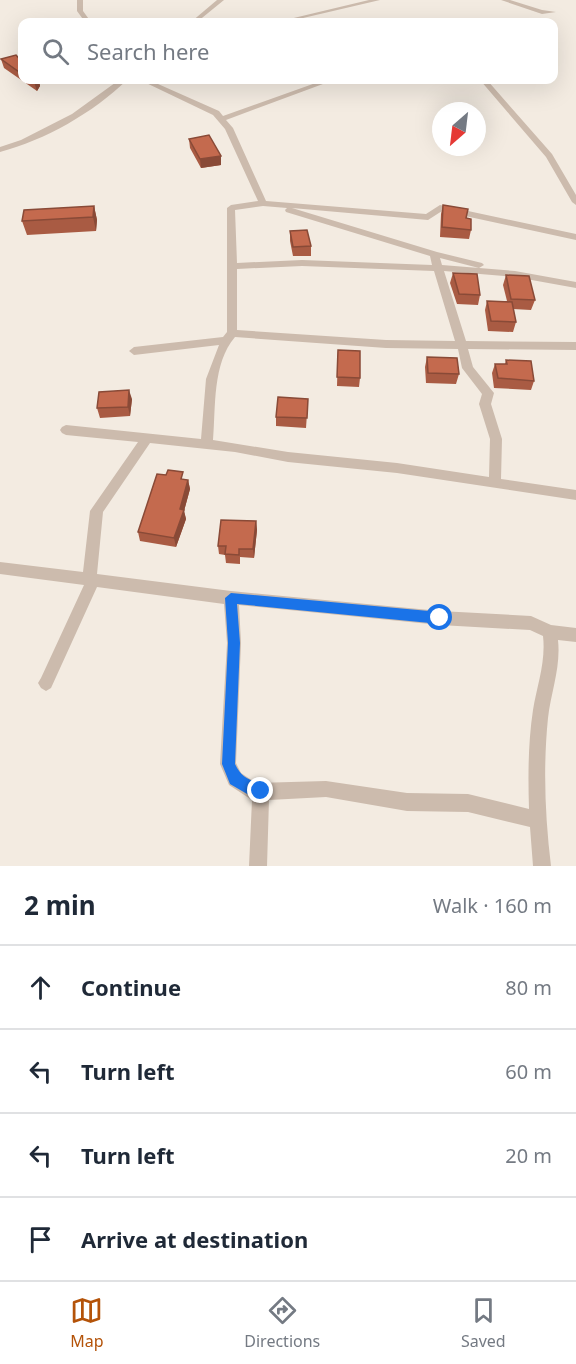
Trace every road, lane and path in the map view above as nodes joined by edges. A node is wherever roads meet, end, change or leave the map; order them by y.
1 (80, 0) edge
2 (221, 0) edge
3 (377, 0) edge
4 (504, 0) edge
5 (553, 12) dead end
6 (85, 18) edge
7 (199, 18) edge
8 (298, 18) edge
9 (118, 84) edge
10 (153, 84) edge
11 (318, 84) edge
12 (487, 84) edge
13 (221, 119) junction
14 (0, 150) edge
15 (576, 202) edge
16 (263, 203) junction
17 (576, 237) edge
18 (434, 254) junction
19 (232, 266) junction
20 (438, 268) junction
21 (515, 274) junction
22 (576, 285) edge
23 (229, 337) junction
24 (462, 345) junction
25 (576, 346) edge
26 (134, 351) dead end
27 (66, 430) dead end
28 (147, 438) junction
29 (207, 444) junction
30 (495, 483) junction
31 (576, 495) edge
32 (0, 568) edge
33 (92, 579) junction
34 (231, 598) junction
35 (550, 632) junction
36 (576, 635) edge
37 (46, 683) dead end
38 (261, 791) junction
39 (537, 820) junction
40 (258, 866) edge
41 (542, 866) edge

1 - 6 street
2 - 7 street
3 - 8 street
4 - 5 street
9 - 14 street
10 - 13 street
11 - 13 street
12 - 15 street
13 - 16 street
16 - 17 street
16 - 18 street
16 - 19 street
18 - 20 street
18 - 21 street
19 - 20 street
19 - 23 street
20 - 21 street
20 - 24 street
21 - 22 street
23 - 24 street
23 - 26 street
23 - 29 street
24 - 25 street
24 - 30 street
27 - 28 street
28 - 29 street
28 - 33 street
29 - 30 street
30 - 31 street
32 - 33 street
33 - 34 street
33 - 37 street
34 - 35 street
34 - 38 street
35 - 36 street
35 - 39 street
38 - 39 street
38 - 40 street
39 - 41 street

